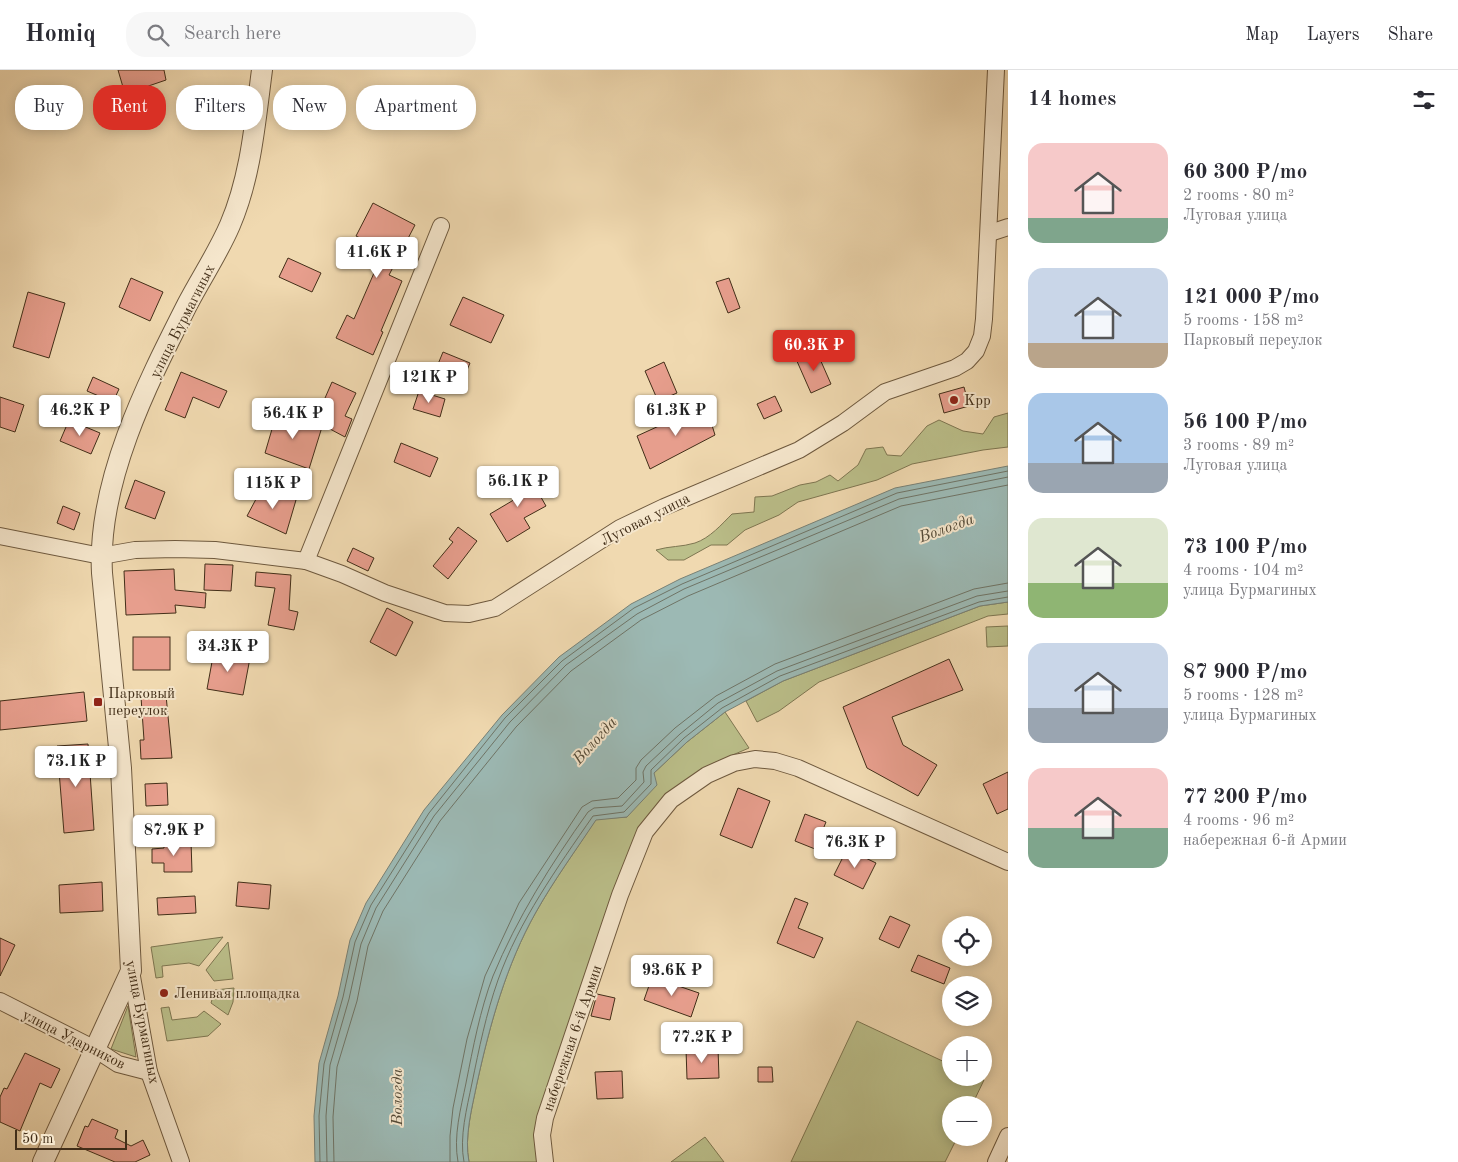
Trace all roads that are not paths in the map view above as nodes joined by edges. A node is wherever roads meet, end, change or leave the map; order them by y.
1 (262, 70) edge
2 (996, 70) edge
3 (442, 226) dead end
4 (1008, 227) edge
5 (990, 233) junction
6 (0, 536) edge
7 (101, 556) junction
8 (306, 561) junction
9 (1008, 862) edge
10 (131, 970) junction
11 (0, 1001) edge
12 (95, 1049) junction
13 (149, 1072) junction
14 (1008, 1136) edge
15 (43, 1162) edge
16 (181, 1162) edge
17 (545, 1162) edge
18 (996, 1162) edge

1 - 7 street, улица Бурмагиных
2 - 5 street
3 - 8 street
4 - 5 street
5 - 8 street, Луговая улица
6 - 7 street
7 - 8 street
7 - 10 street, улица Бурмагиных
9 - 17 street, набережная 6-й Армии
10 - 12 street
10 - 13 street, улица Бурмагиных
11 - 12 street, улица Ударников
12 - 13 street, улица Ударников
12 - 15 street
13 - 16 street, улица Бурмагиных
14 - 18 street

